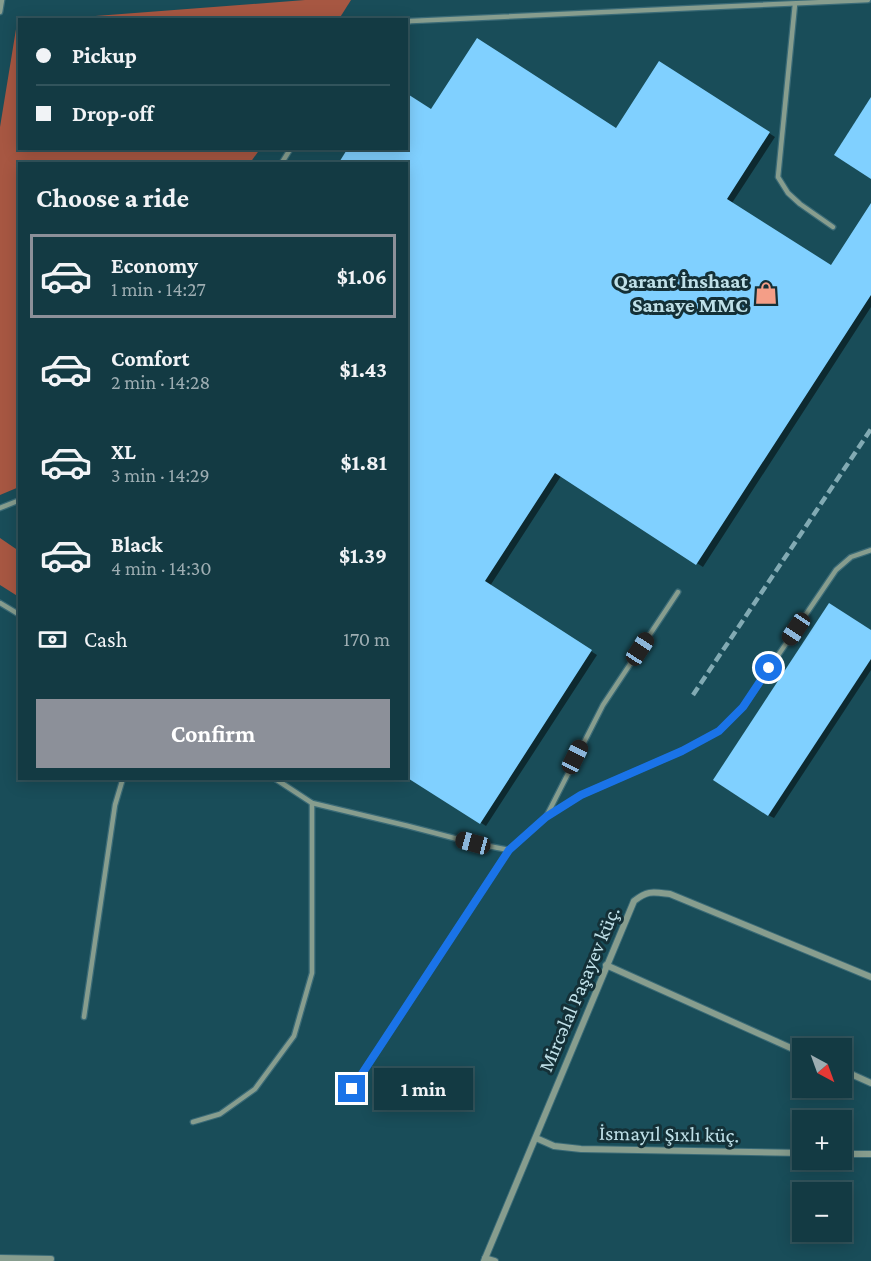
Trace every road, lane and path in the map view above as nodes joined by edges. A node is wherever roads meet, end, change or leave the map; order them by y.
1 (2, 0) edge
2 (868, 0) edge
3 (795, 4) junction
4 (0, 11) edge
5 (408, 22) edge
6 (833, 227) dead end
7 (18, 501) edge
8 (0, 508) edge
9 (871, 550) edge
10 (678, 592) dead end
11 (0, 603) edge
12 (18, 614) edge
13 (122, 780) edge
14 (277, 780) edge
15 (312, 803) junction
16 (546, 817) junction
17 (509, 850) junction
18 (606, 966) junction
19 (871, 977) edge
20 (84, 1017) dead end
21 (792, 1049) edge
22 (852, 1074) edge
23 (871, 1083) edge
24 (352, 1089) dead end
25 (193, 1122) dead end
26 (536, 1138) junction
27 (792, 1153) edge
28 (852, 1154) edge
29 (871, 1154) edge
30 (0, 1258) edge
31 (51, 1259) dead end
32 (485, 1260) edge
33 (495, 1261) edge

1 - 4 lane
2 - 3 lane
3 - 5 lane
3 - 6 lane
7 - 8 lane
9 - 16 lane
10 - 16 lane
11 - 12 lane
13 - 20 lane
14 - 15 lane
15 - 17 lane
15 - 25 lane
16 - 17 lane
17 - 24 lane
18 - 19 street, Mircəlal Paşayev küç.
18 - 21 street
18 - 26 street, Mircəlal Paşayev küç.
22 - 23 street
26 - 27 street, İsmayıl Şıxlı küç.
26 - 32 street, Mircəlal Paşayev küç.
28 - 29 street
30 - 31 street
32 - 33 street

